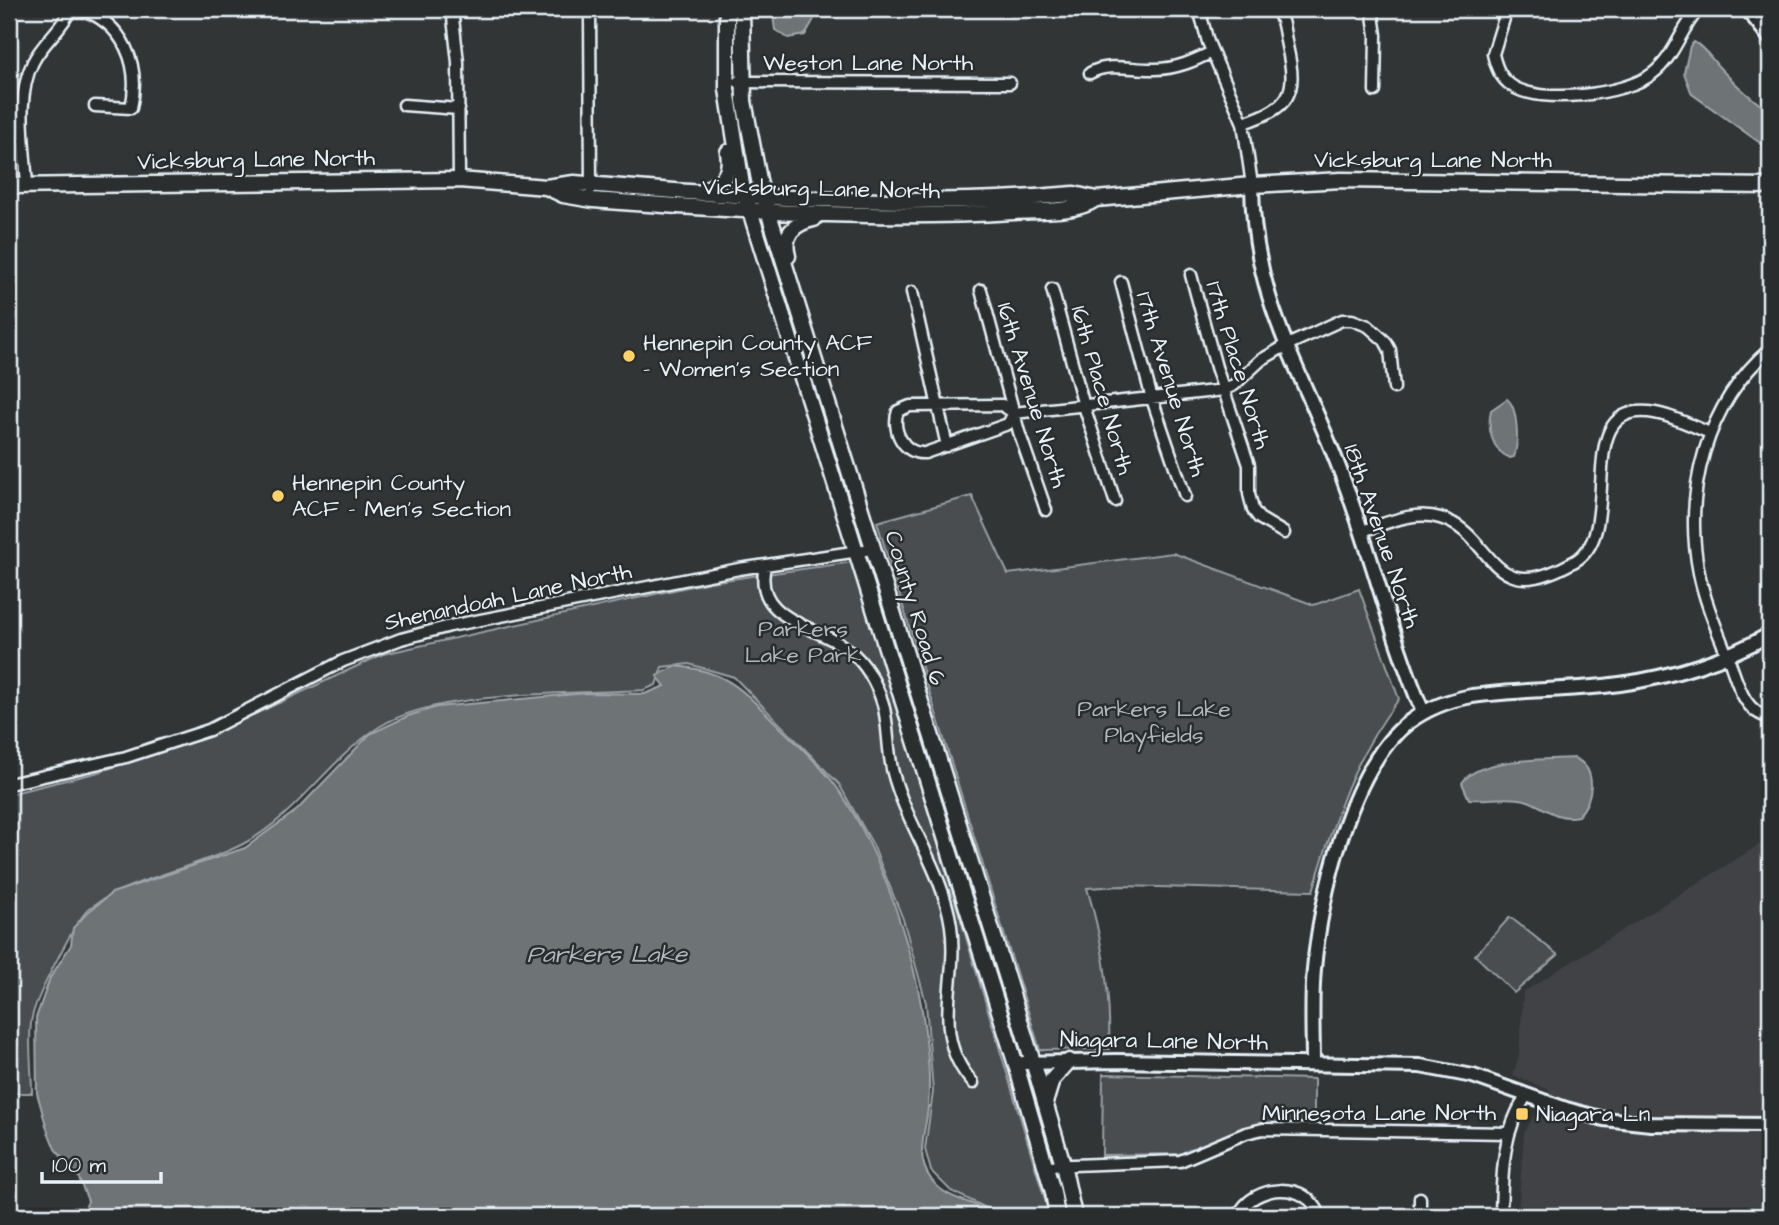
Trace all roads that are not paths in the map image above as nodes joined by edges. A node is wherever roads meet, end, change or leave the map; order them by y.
1 (71, 9) edge
2 (80, 9) edge
3 (452, 9) edge
4 (590, 9) edge
5 (727, 9) edge
6 (742, 9) edge
7 (1199, 9) edge
8 (1276, 9) edge
9 (1372, 9) edge
10 (1507, 9) edge
11 (1699, 9) edge
12 (1747, 9) edge
13 (1770, 38) edge
14 (1212, 52) junction
15 (1090, 73) dead end
16 (743, 82) junction
17 (1010, 83) dead end
18 (727, 86) junction
19 (1375, 91) dead end
20 (404, 105) dead end
21 (95, 106) dead end
22 (459, 109) junction
23 (1243, 123) junction
24 (459, 180) junction
25 (591, 184) junction
26 (1252, 185) junction
27 (9, 186) edge
28 (27, 186) junction
29 (1770, 186) edge
30 (547, 187) junction
31 (699, 193) junction
32 (746, 196) junction
33 (764, 198) junction
34 (1096, 199) junction
35 (591, 200) junction
36 (750, 213) junction
37 (768, 214) junction
38 (835, 215) junction
39 (1191, 275) dead end
40 (1121, 282) dead end
41 (1052, 289) dead end
42 (981, 290) dead end
43 (912, 292) dead end
44 (805, 332) junction
45 (1285, 346) junction
46 (1770, 349) edge
47 (1394, 388) dead end
48 (1224, 390) junction
49 (1152, 399) junction
50 (937, 405) junction
51 (1084, 406) junction
52 (1014, 412) junction
53 (1710, 433) junction
54 (947, 446) junction
55 (1185, 496) dead end
56 (1115, 502) dead end
57 (1046, 510) dead end
58 (1362, 531) junction
59 (1284, 533) dead end
60 (872, 549) junction
61 (856, 552) junction
62 (765, 566) junction
63 (1770, 635) edge
64 (1727, 655) junction
65 (1423, 712) junction
66 (1770, 717) edge
67 (9, 784) edge
68 (1069, 1061) junction
69 (1032, 1062) junction
70 (1313, 1064) junction
71 (1016, 1065) junction
72 (973, 1083) dead end
73 (1527, 1095) junction
74 (1045, 1104) junction
75 (1770, 1125) edge
76 (1509, 1133) junction
77 (1063, 1164) junction
78 (1046, 1166) junction
79 (1420, 1198) dead end
80 (1057, 1216) edge
81 (1074, 1216) edge
82 (1238, 1216) edge
83 (1320, 1216) edge
84 (1420, 1216) edge
85 (1500, 1216) edge

1 - 28 street
2 - 21 street
3 - 22 street
4 - 25 street
5 - 18 main road, County Road 6
6 - 16 main road, County Road 6
7 - 14 street, 18th Avenue North
8 - 23 street
9 - 19 street
10 - 11 street
12 - 13 street
14 - 15 street
14 - 23 street, 18th Avenue North
16 - 17 street, Weston Lane North
16 - 18 street, Weston Lane North
16 - 33 main road, County Road 6
18 - 31 main road
18 - 32 main road, County Road 6
20 - 22 street
22 - 24 street
23 - 26 street, 18th Avenue North
24 - 28 main road, Vicksburg Lane North
24 - 30 main road, Vicksburg Lane North
25 - 30 main road, Vicksburg Lane North
25 - 31 main road, Vicksburg Lane North
25 - 35 street
26 - 29 main road, Vicksburg Lane North
26 - 34 main road, Vicksburg Lane North
26 - 45 street, 18th Avenue North
27 - 28 main road, Vicksburg Lane North
30 - 35 main road, Vicksburg Lane North
31 - 32 main road, Vicksburg Lane North
32 - 33 main road, Vicksburg Lane North
32 - 36 main road, County Road 6
33 - 34 main road, Vicksburg Lane North
33 - 37 main road, County Road 6
34 - 38 main road, Vicksburg Lane North
35 - 36 main road, Vicksburg Lane North
36 - 37 main road, Vicksburg Lane North
36 - 61 main road, County Road 6
37 - 38 main road, Vicksburg Lane North
37 - 44 main road, County Road 6
38 - 44 main road
39 - 48 street, 17th Place North
40 - 49 street, 17th Avenue North
41 - 51 street, 16th Place North
42 - 52 street, 16th Avenue North
43 - 50 street
44 - 60 main road, County Road 6
45 - 47 street
45 - 48 street
45 - 58 street, 18th Avenue North
46 - 53 street
48 - 49 street
48 - 59 street, 17th Place North
49 - 51 street
49 - 55 street, 17th Avenue North
50 - 52 street
50 - 54 street
50 - 54 street
51 - 52 street
51 - 56 street, 16th Place North
52 - 54 street
52 - 57 street, 16th Avenue North
53 - 58 street
53 - 64 street
58 - 65 street, 18th Avenue North
60 - 61 street, Shenandoah Lane North
60 - 69 main road, County Road 6
61 - 62 street, Shenandoah Lane North
61 - 71 main road, County Road 6
62 - 67 street, Shenandoah Lane North
62 - 72 street
63 - 64 street
64 - 65 street
64 - 66 street
65 - 70 street
68 - 69 street, Niagara Lane North
68 - 70 street, Niagara Lane North
68 - 74 main road
69 - 71 street, Niagara Lane North
69 - 74 main road, County Road 6
70 - 73 street, Niagara Lane North
71 - 78 main road, County Road 6
73 - 75 street
73 - 76 street
74 - 77 main road, County Road 6
76 - 77 street, Minnesota Lane North
76 - 85 street
77 - 78 street, Minnesota Lane North
77 - 81 main road, County Road 6
78 - 80 main road, County Road 6
79 - 84 street
82 - 83 street

